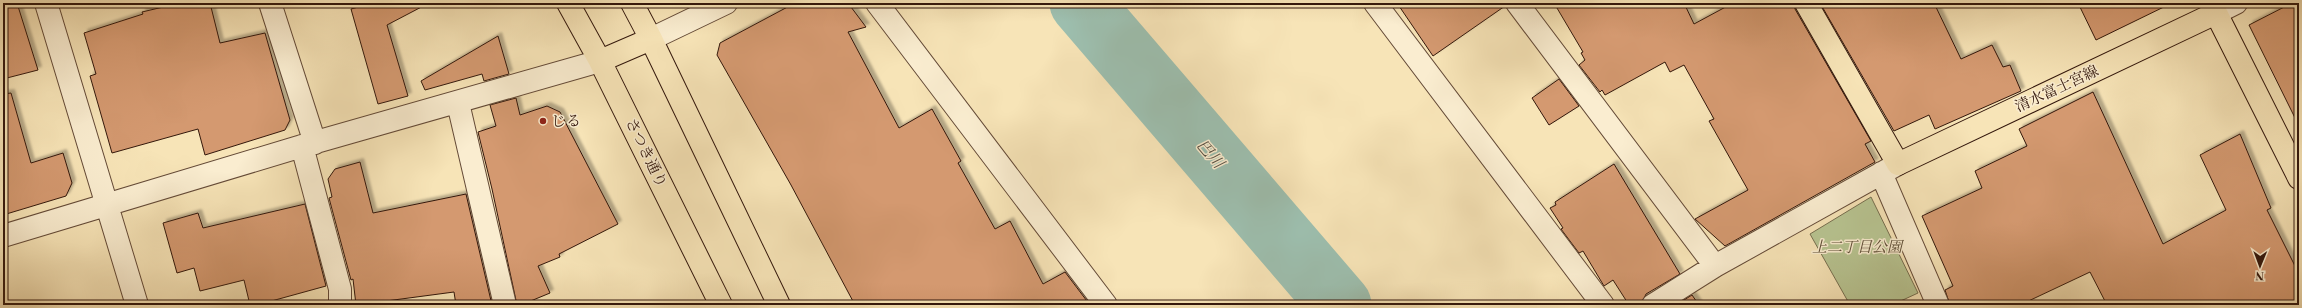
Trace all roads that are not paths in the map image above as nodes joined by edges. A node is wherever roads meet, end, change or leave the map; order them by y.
1 (46, 3) edge
2 (270, 3) edge
3 (568, 3) edge
4 (632, 3) edge
5 (726, 3) edge
6 (877, 3) edge
7 (1375, 3) edge
8 (1517, 3) edge
9 (1806, 3) edge
10 (2236, 3) edge
11 (2214, 8) edge
12 (651, 39) junction
13 (600, 61) junction
14 (458, 103) junction
15 (308, 144) junction
16 (1889, 168) junction
17 (2299, 178) edge
18 (106, 205) junction
19 (3, 236) edge
20 (1715, 266) junction
21 (137, 305) edge
22 (340, 305) edge
23 (505, 305) edge
24 (722, 305) edge
25 (779, 305) edge
26 (1106, 305) edge
27 (1604, 305) edge
28 (1653, 305) edge
29 (1938, 305) edge

1 - 18 street
2 - 15 street
3 - 13 main road, さつき通り
4 - 12 main road
5 - 12 street
6 - 26 street
7 - 27 street
8 - 20 street
9 - 16 main road
10 - 11 street
11 - 16 main road, 清水富士宮線
11 - 17 main road
12 - 13 main road
12 - 25 main road
13 - 14 street
13 - 24 main road, さつき通り
14 - 15 street
14 - 23 street
15 - 18 street
15 - 22 street
16 - 20 street
16 - 29 street
18 - 19 street
18 - 21 street
20 - 28 street

